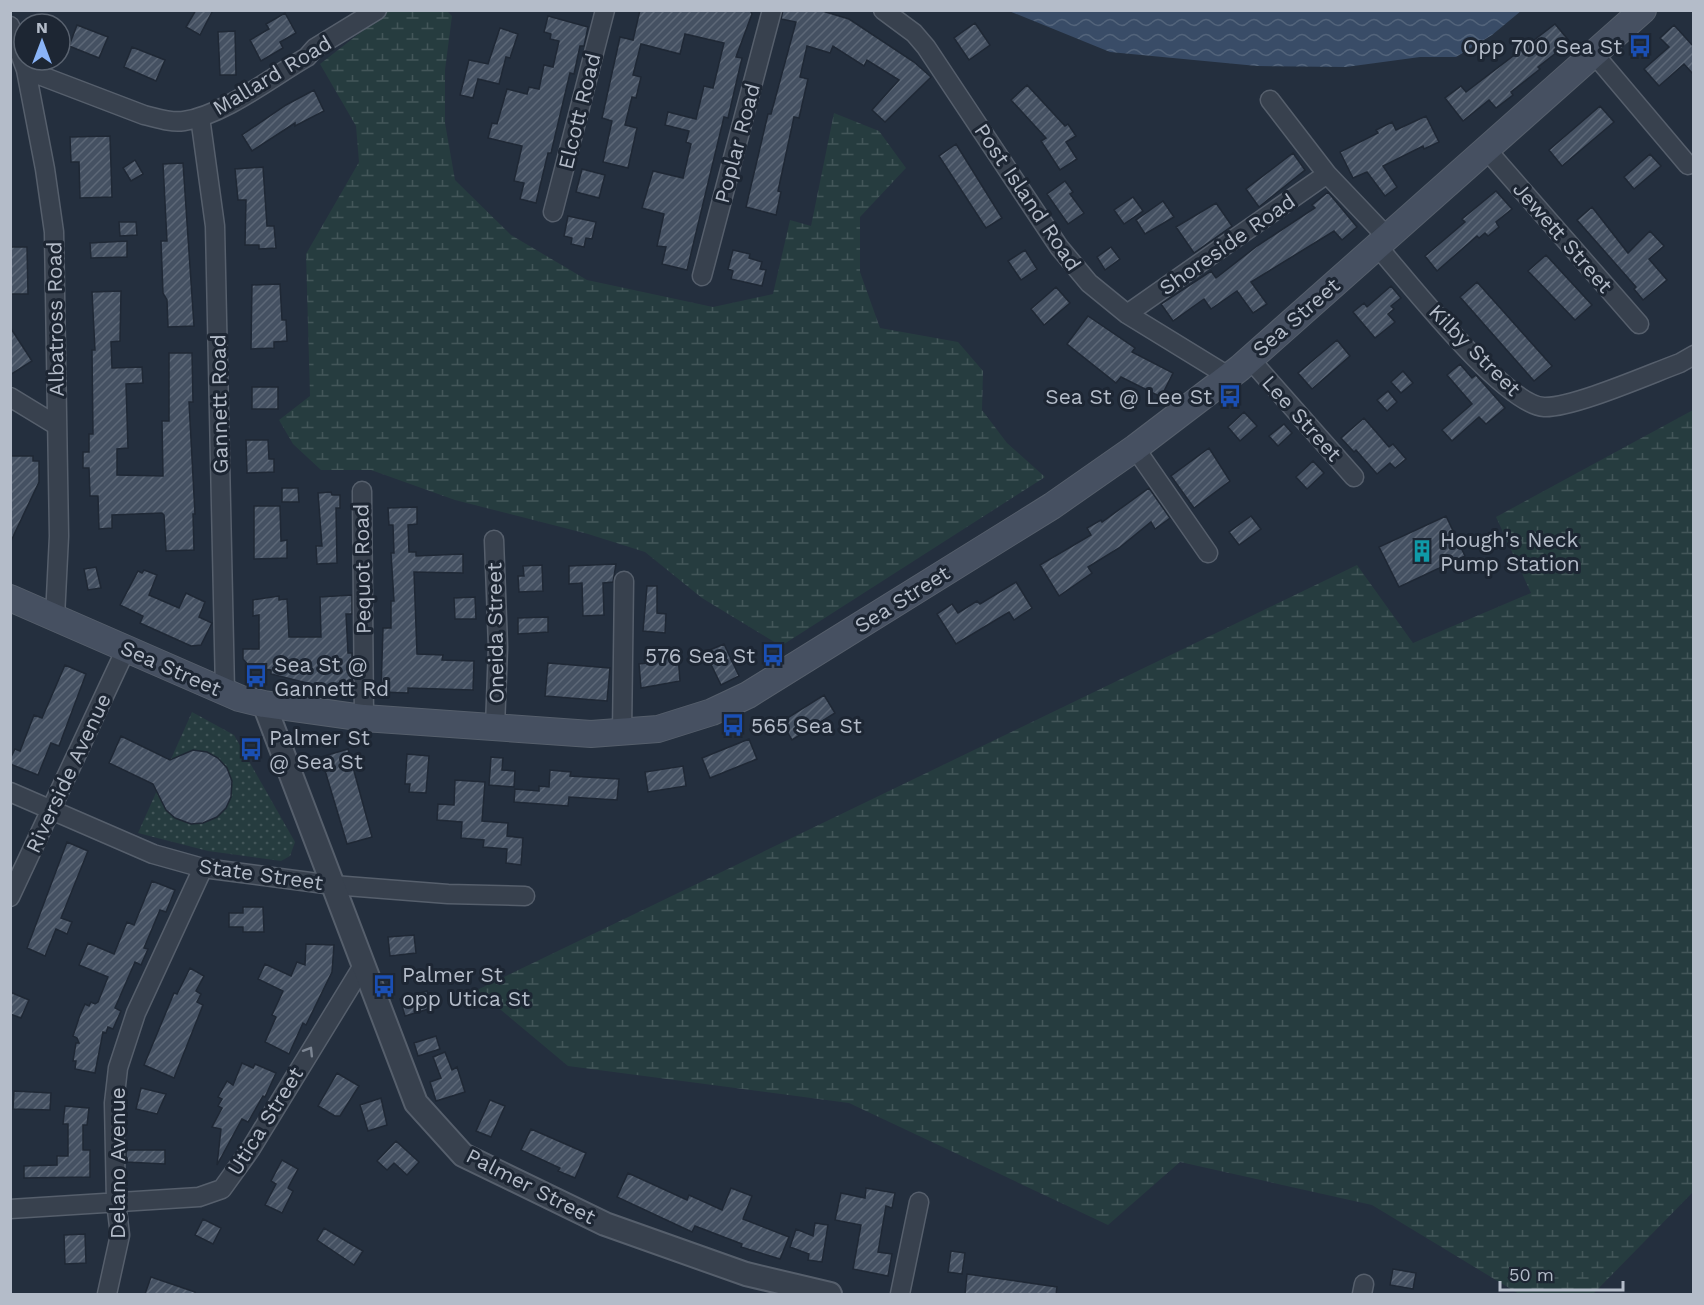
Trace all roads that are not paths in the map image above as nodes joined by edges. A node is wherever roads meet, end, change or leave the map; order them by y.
1 (377, 10) edge
2 (605, 10) edge
3 (772, 10) edge
4 (883, 10) edge
5 (1643, 10) edge
6 (1595, 55) junction
7 (21, 72) edge
8 (44, 72) edge
9 (1270, 100) dead end
10 (200, 117) junction
11 (1486, 150) junction
12 (1689, 165) dead end
13 (1327, 174) junction
14 (553, 212) dead end
15 (1382, 242) junction
16 (702, 276) dead end
17 (1128, 314) junction
18 (1639, 324) dead end
19 (1694, 355) edge
20 (1249, 358) junction
21 (1228, 376) junction
22 (10, 397) edge
23 (56, 425) junction
24 (1135, 448) junction
25 (1354, 477) dead end
26 (362, 491) dead end
27 (494, 540) dead end
28 (1208, 553) dead end
29 (624, 581) dead end
30 (10, 598) edge
31 (55, 617) junction
32 (126, 649) junction
33 (225, 691) junction
34 (264, 704) junction
35 (364, 718) junction
36 (495, 727) junction
37 (622, 733) junction
38 (10, 792) edge
39 (51, 811) junction
40 (203, 868) junction
41 (333, 885) junction
42 (525, 896) dead end
43 (10, 897) edge
44 (364, 964) junction
45 (116, 1202) junction
46 (919, 1202) dead end
47 (10, 1209) edge
48 (797, 1291) edge
49 (107, 1294) edge
50 (830, 1294) edge
51 (900, 1294) edge

1 - 10 street, Mallard Road
2 - 14 street, Elcott Road
3 - 16 street, Poplar Road
4 - 17 street, Post Island Road
5 - 6 main road, Sea Street
6 - 11 main road, Sea Street
6 - 12 street
7 - 23 street, Albatross Road
8 - 10 street, Mallard Road
9 - 13 street
10 - 33 street, Gannett Road
11 - 15 main road, Sea Street
11 - 18 street, Jewett Street
13 - 15 street
13 - 17 street, Shoreside Road
15 - 19 street, Kilby Street
15 - 20 main road, Sea Street
17 - 21 street, Post Island Road
20 - 21 main road, Sea Street
20 - 25 street, Lee Street
21 - 24 main road, Sea Street
22 - 23 street
23 - 31 street, Albatross Road
24 - 28 street
24 - 37 main road, Sea Street
26 - 35 street, Pequot Road
27 - 36 street, Oneida Street
29 - 37 street
30 - 31 main road, Sea Street
31 - 32 main road, Sea Street
32 - 33 main road, Sea Street
32 - 39 street, Riverside Avenue
33 - 34 main road, Sea Street
34 - 35 main road, Sea Street
34 - 41 street, Palmer Street
35 - 36 main road, Sea Street
36 - 37 main road, Sea Street
38 - 39 street, State Street
39 - 40 street, State Street
39 - 43 street, Riverside Avenue
40 - 41 street, State Street
40 - 45 street, Delano Avenue
41 - 42 street, State Street
41 - 44 street, Palmer Street
45 -> 44 street, Utica Street
44 - 48 street, Palmer Street
45 - 47 street, Utica Street
45 - 49 street, Delano Avenue
46 - 51 street
48 - 50 street, Palmer Street

